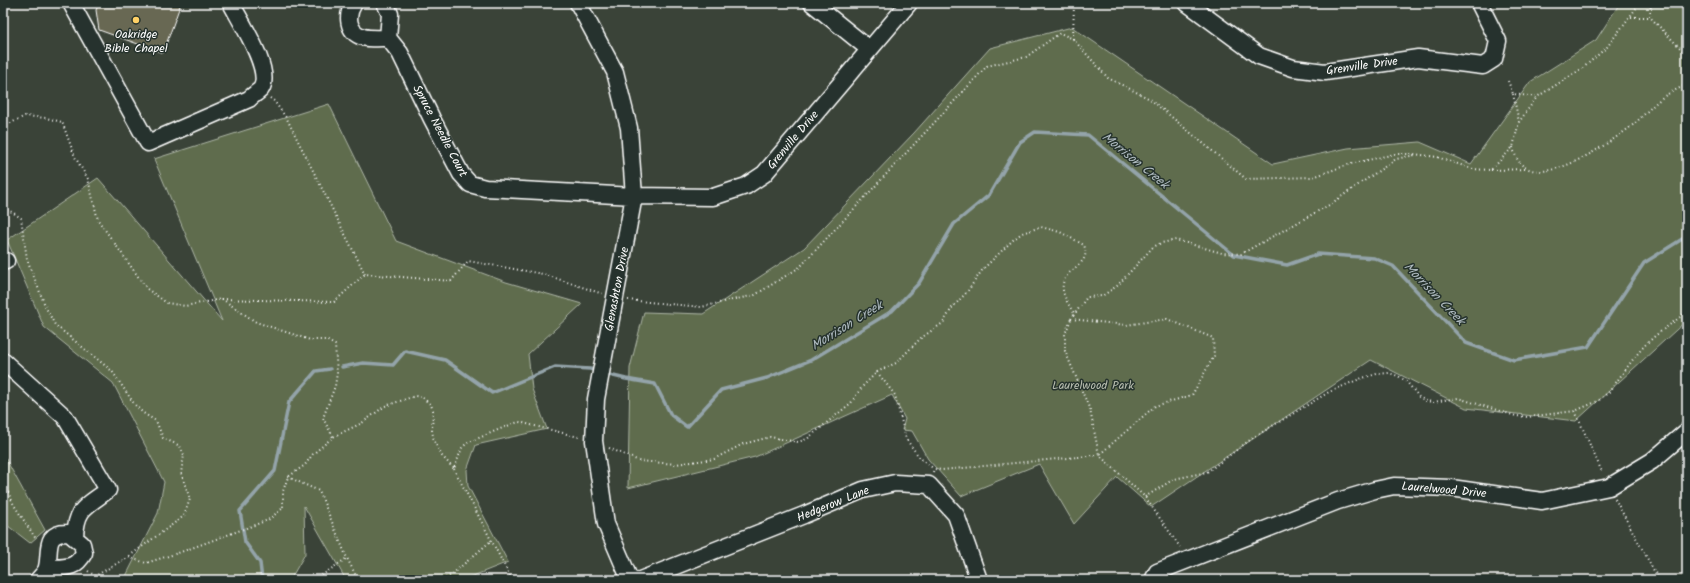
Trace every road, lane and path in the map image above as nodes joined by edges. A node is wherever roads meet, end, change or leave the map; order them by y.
1 (72, 3) edge
2 (231, 3) edge
3 (354, 3) edge
4 (385, 3) edge
5 (578, 3) edge
6 (812, 3) edge
7 (909, 3) edge
8 (1074, 3) edge
9 (1187, 3) edge
10 (1479, 3) edge
11 (1640, 3) edge
12 (1651, 3) edge
13 (1630, 17) junction
14 (1650, 17) junction
15 (388, 38) junction
16 (1073, 39) junction
17 (869, 49) junction
18 (1687, 55) edge
19 (1508, 81) dead end
20 (1687, 84) edge
21 (259, 90) junction
22 (1513, 94) junction
23 (1538, 97) junction
24 (1519, 122) junction
25 (3, 127) edge
26 (1513, 147) junction
27 (1418, 154) junction
28 (1491, 170) junction
29 (1528, 170) junction
30 (634, 196) junction
31 (3, 209) edge
32 (365, 274) junction
33 (616, 298) junction
34 (222, 299) junction
35 (1687, 312) edge
36 (1074, 313) junction
37 (1071, 319) junction
38 (3, 361) edge
39 (877, 372) junction
40 (1575, 411) junction
41 (1687, 431) edge
42 (333, 437) junction
43 (579, 437) dead end
44 (606, 446) dead end
45 (1099, 454) junction
46 (454, 469) junction
47 (934, 469) junction
48 (1602, 472) dead end
49 (931, 475) dead end
50 (288, 477) junction
51 (3, 481) edge
52 (1613, 495) dead end
53 (1145, 498) junction
54 (75, 537) junction
55 (492, 540) junction
56 (38, 542) dead end
57 (1182, 550) dead end
58 (128, 557) junction
59 (347, 558) junction
60 (88, 571) dead end
61 (42, 574) edge
62 (95, 576) junction
63 (98, 580) edge
64 (316, 580) edge
65 (358, 580) edge
66 (442, 580) edge
67 (512, 580) edge
68 (630, 580) edge
69 (640, 580) edge
70 (978, 580) edge
71 (1153, 580) edge
72 (1659, 580) edge

1 - 21 street
2 - 21 street
3 - 15 street
4 - 15 street
5 - 30 street, Glenashton Drive
6 - 17 street
7 - 17 street, Grenville Drive
8 - 16 path
9 - 10 street, Grenville Drive
11 - 13 path
12 - 14 path
13 - 14 path
13 - 23 path
14 - 18 path
15 - 30 street, Spruce Needle Court
16 - 27 path
16 - 33 path
17 - 30 street, Grenville Drive
19 - 22 path
20 - 29 path
21 - 32 path
22 - 23 path
22 - 24 path
23 - 24 path
24 - 26 path
25 - 34 path
26 - 28 path
26 - 29 path
27 - 28 path
27 - 36 path
28 - 29 path
30 - 33 street, Glenashton Drive
31 - 58 path
32 - 33 path
32 - 34 path
33 - 68 street, Glenashton Drive
34 - 42 path
35 - 40 path
36 - 37 path
36 - 39 path
37 - 45 path
37 - 45 path
38 - 54 street
39 - 44 path
39 - 47 path
40 - 48 path
40 - 53 path
41 - 71 street, Laurelwood Drive
42 - 46 path
42 - 50 path
43 - 46 path
45 - 47 path
45 - 53 path
46 - 55 path
47 - 49 path
50 - 58 path
50 - 59 path
51 - 56 path
52 - 72 path
53 - 57 path
54 - 61 street
54 - 61 street
55 - 66 path
55 - 67 path
58 - 62 path
59 - 64 path
59 - 65 path
60 - 62 path
62 - 63 path
69 - 70 street, Hedgerow Lane

